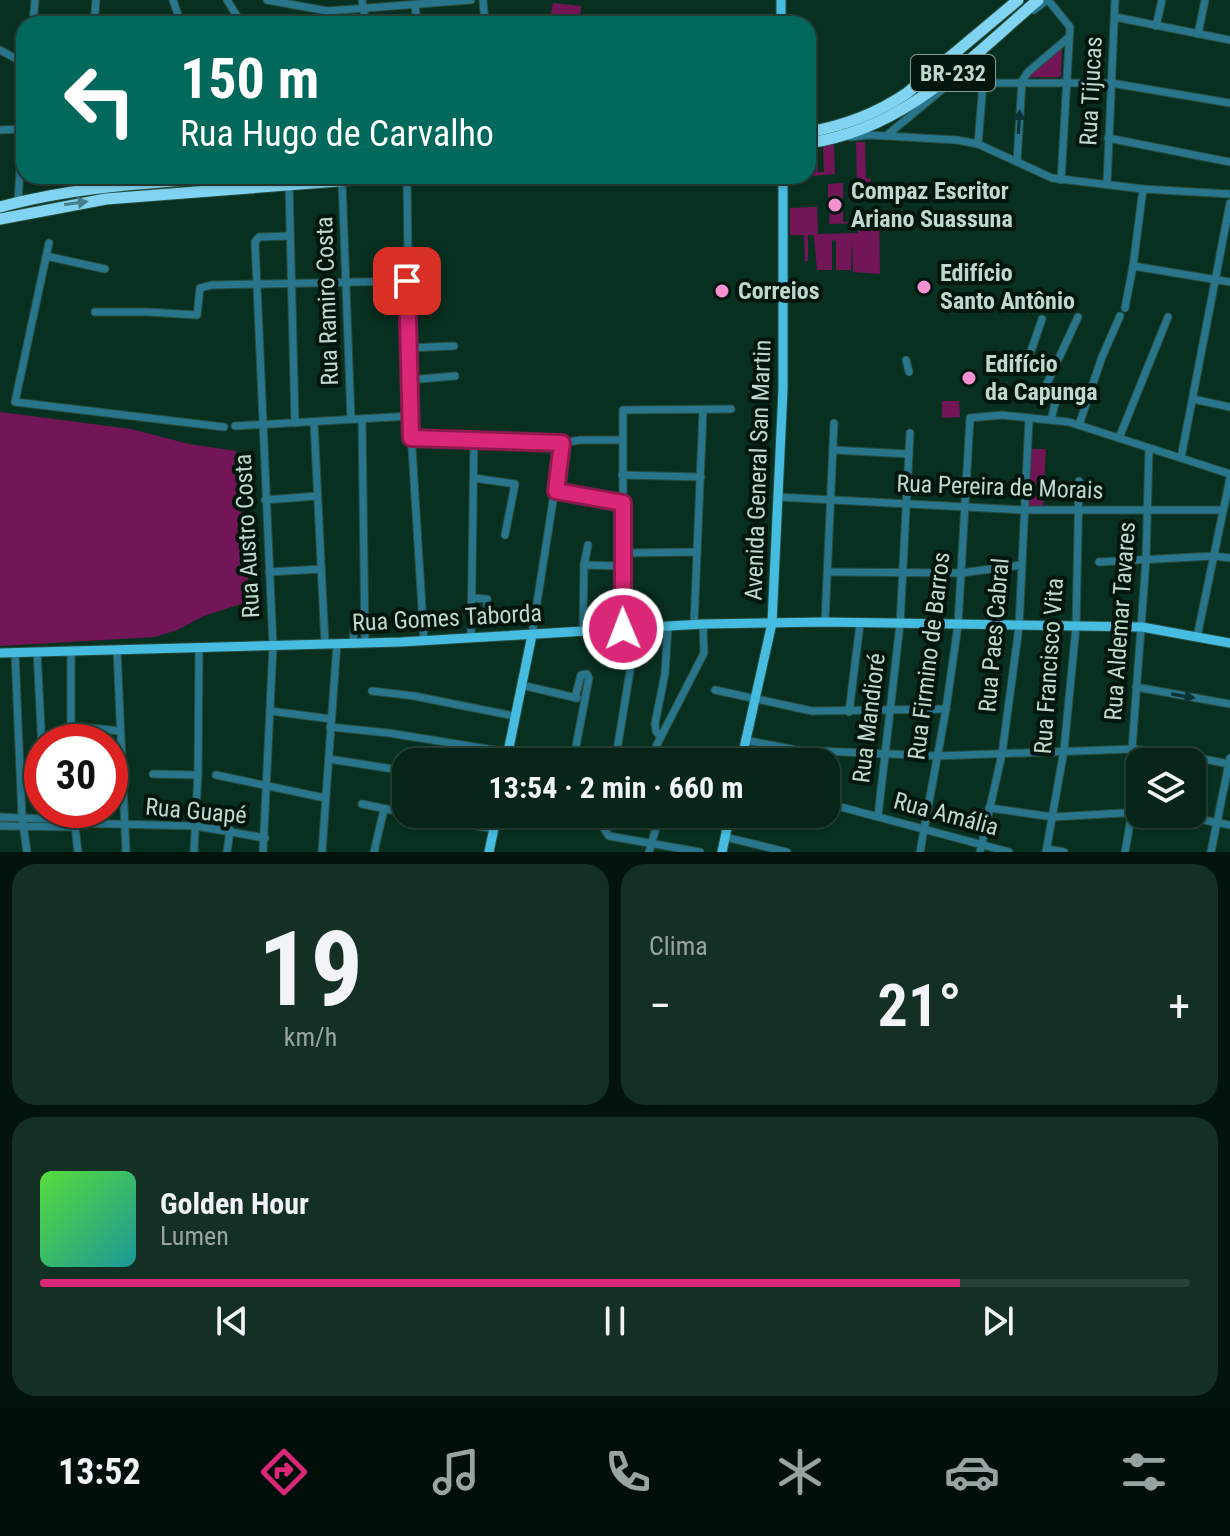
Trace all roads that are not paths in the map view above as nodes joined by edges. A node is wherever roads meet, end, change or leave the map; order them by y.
1 (267, 0) edge
2 (471, 0) edge
3 (1018, 0) edge
4 (1038, 0) edge
5 (1047, 0) edge
6 (1115, 0) edge
7 (1162, 0) edge
8 (1205, 0) edge
9 (296, 3) edge
10 (362, 4) edge
11 (415, 5) junction
12 (416, 16) edge
13 (1115, 17) junction
14 (1156, 26) junction
15 (1198, 34) junction
16 (1068, 38) junction
17 (1230, 40) edge
18 (969, 68) junction
19 (1021, 82) junction
20 (1066, 82) junction
21 (983, 83) junction
22 (1111, 83) junction
23 (1230, 103) edge
24 (902, 123) junction
25 (860, 129) junction
26 (816, 132) edge
27 (886, 136) junction
28 (907, 137) junction
29 (1108, 138) junction
30 (816, 143) edge
31 (978, 144) junction
32 (1017, 162) junction
33 (1230, 162) edge
34 (1061, 180) junction
35 (19, 184) edge
36 (141, 184) edge
37 (289, 184) joint
38 (342, 184) edge
39 (405, 184) edge
40 (783, 184) edge
41 (1107, 184) junction
42 (1143, 189) junction
43 (1230, 194) edge
44 (18, 202) junction
45 (1230, 203) edge
46 (0, 207) edge
47 (0, 219) edge
48 (289, 236) junction
49 (49, 243) dead end
50 (46, 256) junction
51 (1133, 266) junction
52 (105, 269) dead end
53 (1214, 280) junction
54 (407, 281) junction
55 (347, 282) junction
56 (1230, 282) edge
57 (256, 284) junction
58 (291, 284) junction
59 (1125, 308) dead end
60 (95, 312) dead end
61 (1120, 316) dead end
62 (1078, 317) dead end
63 (1168, 317) dead end
64 (1042, 319) dead end
65 (454, 346) dead end
66 (408, 348) junction
67 (906, 360) dead end
68 (909, 372) dead end
69 (1052, 373) junction
70 (455, 376) dead end
71 (409, 380) junction
72 (1193, 399) junction
73 (1230, 407) edge
74 (731, 409) dead end
75 (703, 410) junction
76 (410, 416) junction
77 (1029, 418) junction
78 (351, 419) junction
79 (362, 419) junction
80 (1051, 420) junction
81 (314, 422) junction
82 (295, 423) junction
83 (834, 423) dead end
84 (261, 425) junction
85 (1079, 425) junction
86 (235, 426) dead end
87 (224, 427) dead end
88 (910, 433) dead end
89 (411, 438) junction
90 (1119, 438) junction
91 (474, 440) junction
92 (622, 440) junction
93 (562, 443) junction
94 (1149, 448) junction
95 (833, 450) junction
96 (909, 454) junction
97 (1181, 458) junction
98 (622, 475) junction
99 (1230, 476) edge
100 (701, 477) junction
101 (474, 478) junction
102 (1079, 481) dead end
103 (556, 491) junction
104 (317, 496) junction
105 (777, 497) junction
106 (265, 500) junction
107 (832, 501) junction
108 (623, 503) junction
109 (906, 505) junction
110 (964, 508) junction
111 (1023, 510) junction
112 (1147, 510) junction
113 (1222, 510) junction
114 (1077, 511) junction
115 (505, 535) dead end
116 (588, 545) dead end
117 (697, 552) junction
118 (622, 553) junction
119 (1214, 556) junction
120 (1230, 558) edge
121 (1146, 560) junction
122 (1099, 562) dead end
123 (584, 565) junction
124 (1021, 565) junction
125 (622, 566) junction
126 (321, 569) junction
127 (269, 572) junction
128 (829, 572) junction
129 (903, 572) junction
130 (961, 573) junction
131 (472, 598) junction
132 (487, 609) dead end
133 (364, 614) junction
134 (825, 622) junction
135 (772, 623) junction
136 (699, 624) junction
137 (860, 624) junction
138 (900, 624) junction
139 (958, 625) junction
140 (668, 627) junction
141 (1019, 627) junction
142 (1076, 627) junction
143 (1142, 627) junction
144 (623, 629) junction
145 (637, 629) junction
146 (583, 632) junction
147 (532, 635) junction
148 (471, 637) junction
149 (1197, 637) junction
150 (424, 640) junction
151 (365, 642) junction
152 (337, 643) junction
153 (353, 643) junction
154 (1230, 643) edge
155 (325, 644) junction
156 (273, 646) junction
157 (199, 648) junction
158 (71, 650) junction
159 (117, 650) junction
160 (37, 651) junction
161 (15, 652) junction
162 (0, 653) edge
163 (521, 685) junction
164 (1136, 687) junction
165 (715, 690) dead end
166 (372, 691) dead end
167 (755, 699) junction
168 (1230, 704) edge
169 (946, 709) junction
170 (890, 710) junction
171 (270, 711) junction
172 (849, 712) junction
173 (514, 716) junction
174 (330, 723) junction
175 (41, 724) edge
176 (72, 724) edge
177 (120, 724) edge
178 (661, 737) junction
179 (745, 740) junction
180 (460, 748) edge
181 (509, 748) edge
182 (573, 748) edge
183 (617, 748) edge
184 (655, 748) edge
185 (744, 748) edge
186 (1132, 748) edge
187 (1126, 749) edge
188 (1064, 750) junction
189 (884, 754) junction
190 (1002, 754) junction
191 (937, 756) junction
192 (1206, 758) edge
193 (329, 759) junction
194 (1230, 762) edge
195 (392, 769) edge
196 (153, 774) dead end
197 (198, 775) junction
198 (216, 775) dead end
199 (268, 784) junction
200 (325, 798) junction
201 (362, 804) dead end
202 (840, 806) edge
203 (989, 808) junction
204 (384, 809) junction
205 (392, 811) edge
206 (1126, 813) edge
207 (878, 816) junction
208 (0, 817) edge
209 (1053, 817) junction
210 (1206, 820) edge
211 (23, 822) junction
212 (1217, 822) junction
213 (128, 825) edge
214 (1230, 825) edge
215 (0, 826) edge
216 (196, 826) junction
217 (74, 828) edge
218 (125, 828) edge
219 (494, 828) edge
220 (606, 828) edge
221 (656, 828) edge
222 (727, 828) edge
223 (1132, 828) edge
224 (925, 829) junction
225 (230, 830) junction
226 (725, 837) junction
227 (265, 838) junction
228 (651, 842) junction
229 (981, 849) edge
230 (1046, 850) edge
231 (27, 852) edge
232 (78, 852) edge
233 (126, 852) edge
234 (194, 852) edge
235 (227, 852) edge
236 (263, 852) edge
237 (322, 852) edge
238 (374, 852) edge
239 (489, 852) edge
240 (649, 852) edge
241 (700, 852) edge
242 (722, 852) edge
243 (787, 852) edge
244 (920, 852) edge
245 (1009, 852) edge
246 (1064, 852) edge
247 (1125, 852) edge
248 (1211, 852) edge

1 - 9 street
2 - 11 street
3 - 25 highway, BR-232
4 - 25 highway, BR-232
5 - 16 street
5 - 18 street
6 - 13 street, Rua Tijucas
7 - 14 street
8 - 15 street
9 - 10 street
10 - 11 street
11 - 12 street
13 - 14 street
13 - 22 street, Rua Tijucas
14 - 15 street
15 - 17 street
16 - 19 street
16 - 20 street
18 - 21 street
18 - 24 street
19 - 20 street
19 - 21 street
32 -> 19 street
20 - 22 street
20 - 34 street
21 - 31 street
22 - 23 street
22 - 29 street, Rua Tijucas
24 - 27 street
24 - 28 street
25 - 26 highway, BR-232
25 - 27 street
25 - 30 highway
27 - 28 street
28 - 31 street
29 - 33 street
29 - 41 street, Rua Tijucas
31 - 32 street
32 - 34 street
34 - 41 street
35 - 44 street
36 - 44 highway
47 -> 37 highway
37 - 48 street
38 - 55 street, Rua Ramiro Costa
39 - 54 street
40 - 105 main road, Avenida General San Martin
41 - 42 street
42 - 43 street
42 - 51 street
44 - 46 highway
45 - 53 street
48 - 57 street, Rua Austro Costa
48 - 58 street
49 - 50 street
50 - 52 street
50 - 87 street
51 - 53 street
51 - 59 street
53 - 56 street
53 - 72 street
54 - 55 street
54 - 66 street
55 - 58 street
55 - 78 street, Rua Ramiro Costa
57 - 58 street
57 - 60 street
57 - 84 street, Rua Austro Costa
58 - 82 street
61 - 85 street
62 - 69 street
63 - 90 street
64 - 69 street
65 - 66 street
66 - 71 street
67 - 68 street
69 - 80 street
70 - 71 street
71 - 76 street
72 - 73 street
72 - 97 street
74 - 75 street
75 - 92 street
75 - 100 street
76 - 79 street
76 - 89 street
77 - 80 street
77 - 110 street, Rua Firmino de Barros
77 - 111 street, Rua Paes Cabral
78 - 79 street
78 - 81 street
79 - 133 street
80 - 85 street
81 - 82 street
81 - 104 street
82 - 84 street
83 - 95 street
84 - 86 street
84 - 106 street, Rua Austro Costa
85 - 90 street
88 - 96 street, Rua Mandioré
89 - 91 street
89 - 150 street
90 - 94 street
91 - 93 street
91 - 101 street
92 - 93 street
92 - 98 street
93 - 103 street
94 - 97 street
94 - 112 street, Rua Aldemar Tavares
95 - 96 street
95 - 107 street
96 - 109 street, Rua Mandioré
97 - 99 street
98 - 100 street
98 - 108 street
99 - 113 street
100 - 117 street
101 - 115 street
101 - 131 street
102 - 114 street, Rua Francisco Vita
103 - 108 street
103 - 147 street
104 - 106 street
104 - 126 street
105 - 107 street, Rua Pereira de Morais
105 - 135 main road, Avenida General San Martin
106 - 127 street, Rua Austro Costa
107 - 109 street, Rua Pereira de Morais
107 - 128 street
108 - 118 street
109 - 110 street, Rua Pereira de Morais
109 - 129 street, Rua Mandioré
110 - 111 street, Rua Pereira de Morais
110 - 130 street, Rua Firmino de Barros
111 - 114 street, Rua Pereira de Morais
111 - 124 street, Rua Paes Cabral
112 - 113 street, Rua Pereira de Morais
112 - 114 street, Rua Pereira de Morais
112 - 121 street, Rua Aldemar Tavares
113 - 119 street
114 - 142 street, Rua Francisco Vita
116 - 123 street
117 - 118 street
117 - 136 street
118 - 125 street
119 - 120 street
119 - 121 street
119 - 149 street
121 - 122 street
121 - 143 street, Rua Aldemar Tavares
123 - 125 street
123 - 146 street
124 - 130 street
124 - 141 street, Rua Paes Cabral
125 - 144 street
126 - 127 street
126 - 155 street
127 - 156 street, Rua Austro Costa
128 - 129 street
128 - 134 street
129 - 130 street
129 - 138 street, Rua Mandioré
130 - 139 street, Rua Firmino de Barros
131 - 132 street
131 - 148 street
133 - 151 street
133 - 153 street
134 - 135 main road, Rua Gomes Taborda
134 - 137 main road, Rua Gomes Taborda
135 - 136 main road, Rua Gomes Taborda
135 - 167 main road, Avenida General San Martin
136 - 140 main road, Rua Gomes Taborda
136 - 178 street
137 - 138 main road, Rua Gomes Taborda
137 - 172 street
138 - 139 main road, Rua Gomes Taborda
138 - 170 street, Rua Mandioré
139 - 141 main road, Rua Gomes Taborda
139 - 169 street, Rua Firmino de Barros
140 - 145 main road, Rua Gomes Taborda
140 - 178 street
141 - 142 main road, Rua Gomes Taborda
141 - 190 street, Rua Paes Cabral
142 - 143 main road, Rua Gomes Taborda
142 - 188 street, Rua Francisco Vita
143 - 149 main road, Rua Gomes Taborda
143 - 164 street, Rua Aldemar Tavares
144 - 145 main road, Rua Gomes Taborda
144 - 146 main road, Rua Gomes Taborda
145 - 183 street
146 - 147 main road, Rua Gomes Taborda
147 - 148 main road, Rua Gomes Taborda
147 - 163 main road
148 - 150 main road, Rua Gomes Taborda
149 - 154 main road, Rua Gomes Taborda
150 - 151 main road, Rua Gomes Taborda
151 - 153 main road, Rua Gomes Taborda
152 - 153 main road, Rua Gomes Taborda
152 - 155 main road, Rua Gomes Taborda
152 - 174 street
155 - 156 main road, Rua Gomes Taborda
156 - 157 main road, Rua Gomes Taborda
156 - 171 street, Rua Austro Costa
157 - 159 main road, Rua Gomes Taborda
157 - 197 street
158 - 159 main road, Rua Gomes Taborda
158 - 160 main road, Rua Gomes Taborda
158 - 176 street
159 - 177 street
160 - 161 main road, Rua Gomes Taborda
160 - 175 street
161 - 162 main road, Rua Gomes Taborda
161 - 211 street
163 - 173 main road
163 - 182 street
164 -> 168 street
164 - 186 street, Rua Aldemar Tavares
165 - 167 street
166 - 173 street
167 - 172 street
167 - 179 main road, Avenida General San Martin
169 - 170 street
169 - 191 street, Rua Firmino de Barros
170 - 172 street
170 - 189 street, Rua Mandioré
171 - 174 street
171 - 199 street, Rua Austro Costa
173 - 181 main road
174 - 180 street
174 - 193 street
178 - 184 street
179 - 185 main road, Avenida General San Martin
179 - 189 street
187 - 188 street
188 - 190 street
188 - 209 street, Rua Francisco Vita
189 - 191 street
189 - 207 street, Rua Mandioré
190 - 191 street
190 - 203 street, Rua Paes Cabral
191 - 224 street, Rua Firmino de Barros
192 - 194 street
193 - 195 street
193 - 200 street
194 - 212 street
196 - 197 street
197 - 216 street
198 - 199 street
199 - 200 street
199 - 227 street, Rua Austro Costa
200 - 237 street
201 - 204 street
202 - 207 street, Rua Amália
203 - 209 street
203 - 229 street, Rua Paes Cabral
204 - 205 street
204 - 238 street
206 - 209 street
207 - 224 street, Rua Amália
208 - 211 street
209 - 230 street, Rua Francisco Vita
210 - 212 street
211 - 215 street
211 - 231 street
212 - 214 street
212 - 248 street
213 - 216 street, Rua Guapé
216 - 225 street, Rua Guapé
216 - 234 street
217 - 232 street
218 - 233 street
219 - 239 main road
220 - 228 street
221 - 228 street
222 - 226 main road
223 - 247 street
224 - 229 street, Rua Amália
224 - 244 street, Rua Firmino de Barros
225 - 227 street, Rua Guapé
225 - 235 street
226 - 242 main road
226 - 243 street
227 - 236 street, Rua Austro Costa
228 - 240 street
228 - 241 street
229 - 245 street, Rua Amália
230 - 246 street

